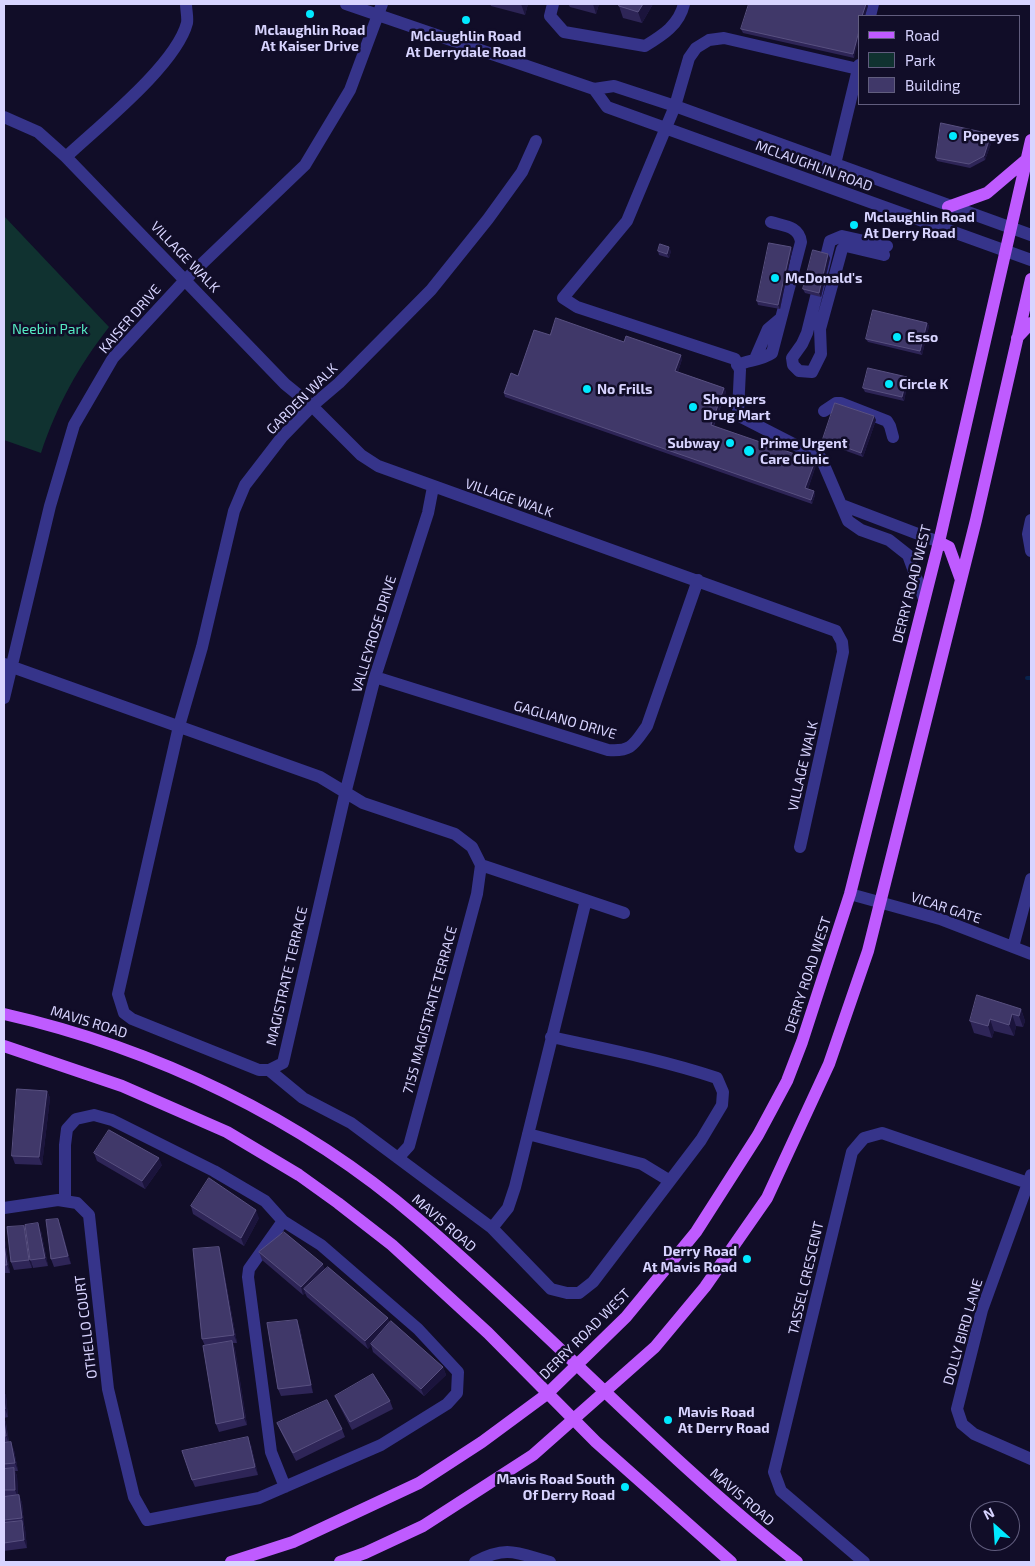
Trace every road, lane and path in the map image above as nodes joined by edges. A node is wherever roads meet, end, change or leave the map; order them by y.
1 (186, 4) edge
2 (346, 4) edge
3 (553, 4) edge
4 (684, 4) edge
5 (380, 10) edge
6 (858, 67) edge
7 (594, 89) junction
8 (675, 106) junction
9 (4, 117) edge
10 (666, 128) junction
11 (1031, 140) edge
12 (536, 141) dead end
13 (66, 157) junction
14 (1027, 159) junction
15 (835, 164) junction
16 (948, 206) junction
17 (771, 222) dead end
18 (1010, 228) junction
19 (1031, 235) edge
20 (1005, 250) junction
21 (885, 251) joint
22 (1031, 260) edge
23 (186, 279) junction
24 (1031, 279) edge
25 (1031, 323) edge
26 (1016, 340) junction
27 (737, 364) junction
28 (312, 406) junction
29 (824, 411) dead end
30 (893, 437) dead end
31 (433, 487) junction
32 (842, 505) junction
33 (1031, 520) edge
34 (939, 542) junction
35 (1031, 551) edge
36 (698, 580) junction
37 (961, 580) junction
38 (924, 599) junction
39 (7, 665) edge
40 (375, 677) junction
41 (4, 698) edge
42 (179, 726) junction
43 (346, 790) junction
44 (800, 847) dead end
45 (481, 865) junction
46 (1031, 879) edge
47 (850, 894) junction
48 (586, 900) junction
49 (881, 903) junction
50 (624, 913) dead end
51 (1013, 947) junction
52 (1031, 954) edge
53 (4, 1014) edge
54 (551, 1036) junction
55 (4, 1046) edge
56 (269, 1070) junction
57 (528, 1134) junction
58 (398, 1158) junction
59 (1030, 1179) edge
60 (670, 1182) junction
61 (65, 1201) junction
62 (4, 1208) edge
63 (283, 1222) junction
64 (492, 1228) junction
65 (579, 1365) junction
66 (605, 1392) junction
67 (547, 1394) junction
68 (574, 1420) junction
69 (1031, 1458) edge
70 (285, 1487) junction
71 (231, 1562) edge
72 (340, 1562) edge
73 (474, 1562) edge
74 (550, 1562) edge
75 (731, 1562) edge
76 (797, 1562) edge
77 (864, 1562) edge

1 - 13 street
2 - 5 street, MCLAUGHLIN ROAD
3 - 4 street
5 - 7 street, MCLAUGHLIN ROAD
5 - 23 street, KAISER DRIVE
6 - 8 street
6 - 15 street
7 - 8 street, MCLAUGHLIN ROAD
7 - 10 street, MCLAUGHLIN ROAD
8 - 10 street
8 - 15 street, MCLAUGHLIN ROAD
9 - 13 street, VILLAGE WALK
10 - 20 street, MCLAUGHLIN ROAD
10 - 27 street
11 - 14 main road, DERRY ROAD WEST
12 - 28 street, GARDEN WALK
13 - 23 street, VILLAGE WALK
14 - 16 main road
14 - 18 main road, DERRY ROAD WEST
15 - 16 street, MCLAUGHLIN ROAD
16 - 18 street, MCLAUGHLIN ROAD
17 - 27 street
18 - 19 street, MCLAUGHLIN ROAD
18 - 20 main road, DERRY ROAD WEST
20 - 22 street, MCLAUGHLIN ROAD
20 - 34 main road, DERRY ROAD WEST
21 - 21 street
23 - 28 street, VILLAGE WALK
23 - 39 street, KAISER DRIVE
24 - 26 main road
25 - 26 main road
26 - 37 main road
27 - 32 street
28 - 31 street, VILLAGE WALK
28 - 42 street, GARDEN WALK
29 - 30 street
31 - 36 street, VILLAGE WALK
31 - 40 street, VALLEYROSE DRIVE
32 - 34 street
32 - 38 street
33 - 35 street
34 - 37 main road
34 - 38 main road, DERRY ROAD WEST
36 - 40 street, GAGLIANO DRIVE
36 - 44 street, VILLAGE WALK
37 - 49 main road
38 - 47 main road, DERRY ROAD WEST
39 - 41 street, KAISER DRIVE
39 - 42 street
40 - 43 street, VALLEYROSE DRIVE
42 - 43 street
42 - 56 street
43 - 45 street
43 - 56 street, MAGISTRATE TERRACE
45 - 48 street
45 - 58 street, 7155 MAGISTRATE TERRACE
46 - 51 street
47 - 49 street, VICAR GATE
47 - 65 main road, DERRY ROAD WEST
48 - 50 street
48 - 54 street
49 - 51 street, VICAR GATE
49 - 66 main road
51 - 52 street, VICAR GATE
53 - 65 main road, MAVIS ROAD
54 - 57 street
54 - 60 street
55 - 67 main road
56 - 58 street
57 - 60 street
57 - 64 street
58 - 64 street
59 - 69 street, DOLLY BIRD LANE
59 - 77 street, TASSEL CRESCENT
60 - 64 street
61 - 62 street
61 - 63 street
61 - 70 street, OTHELLO COURT
63 - 70 street
63 - 70 street
65 - 66 main road, MAVIS ROAD
65 - 67 main road, DERRY ROAD WEST
66 - 68 main road
66 - 76 main road, MAVIS ROAD
67 - 68 main road
67 - 71 main road, DERRY ROAD WEST
68 - 72 main road
68 - 75 main road
73 - 74 street

